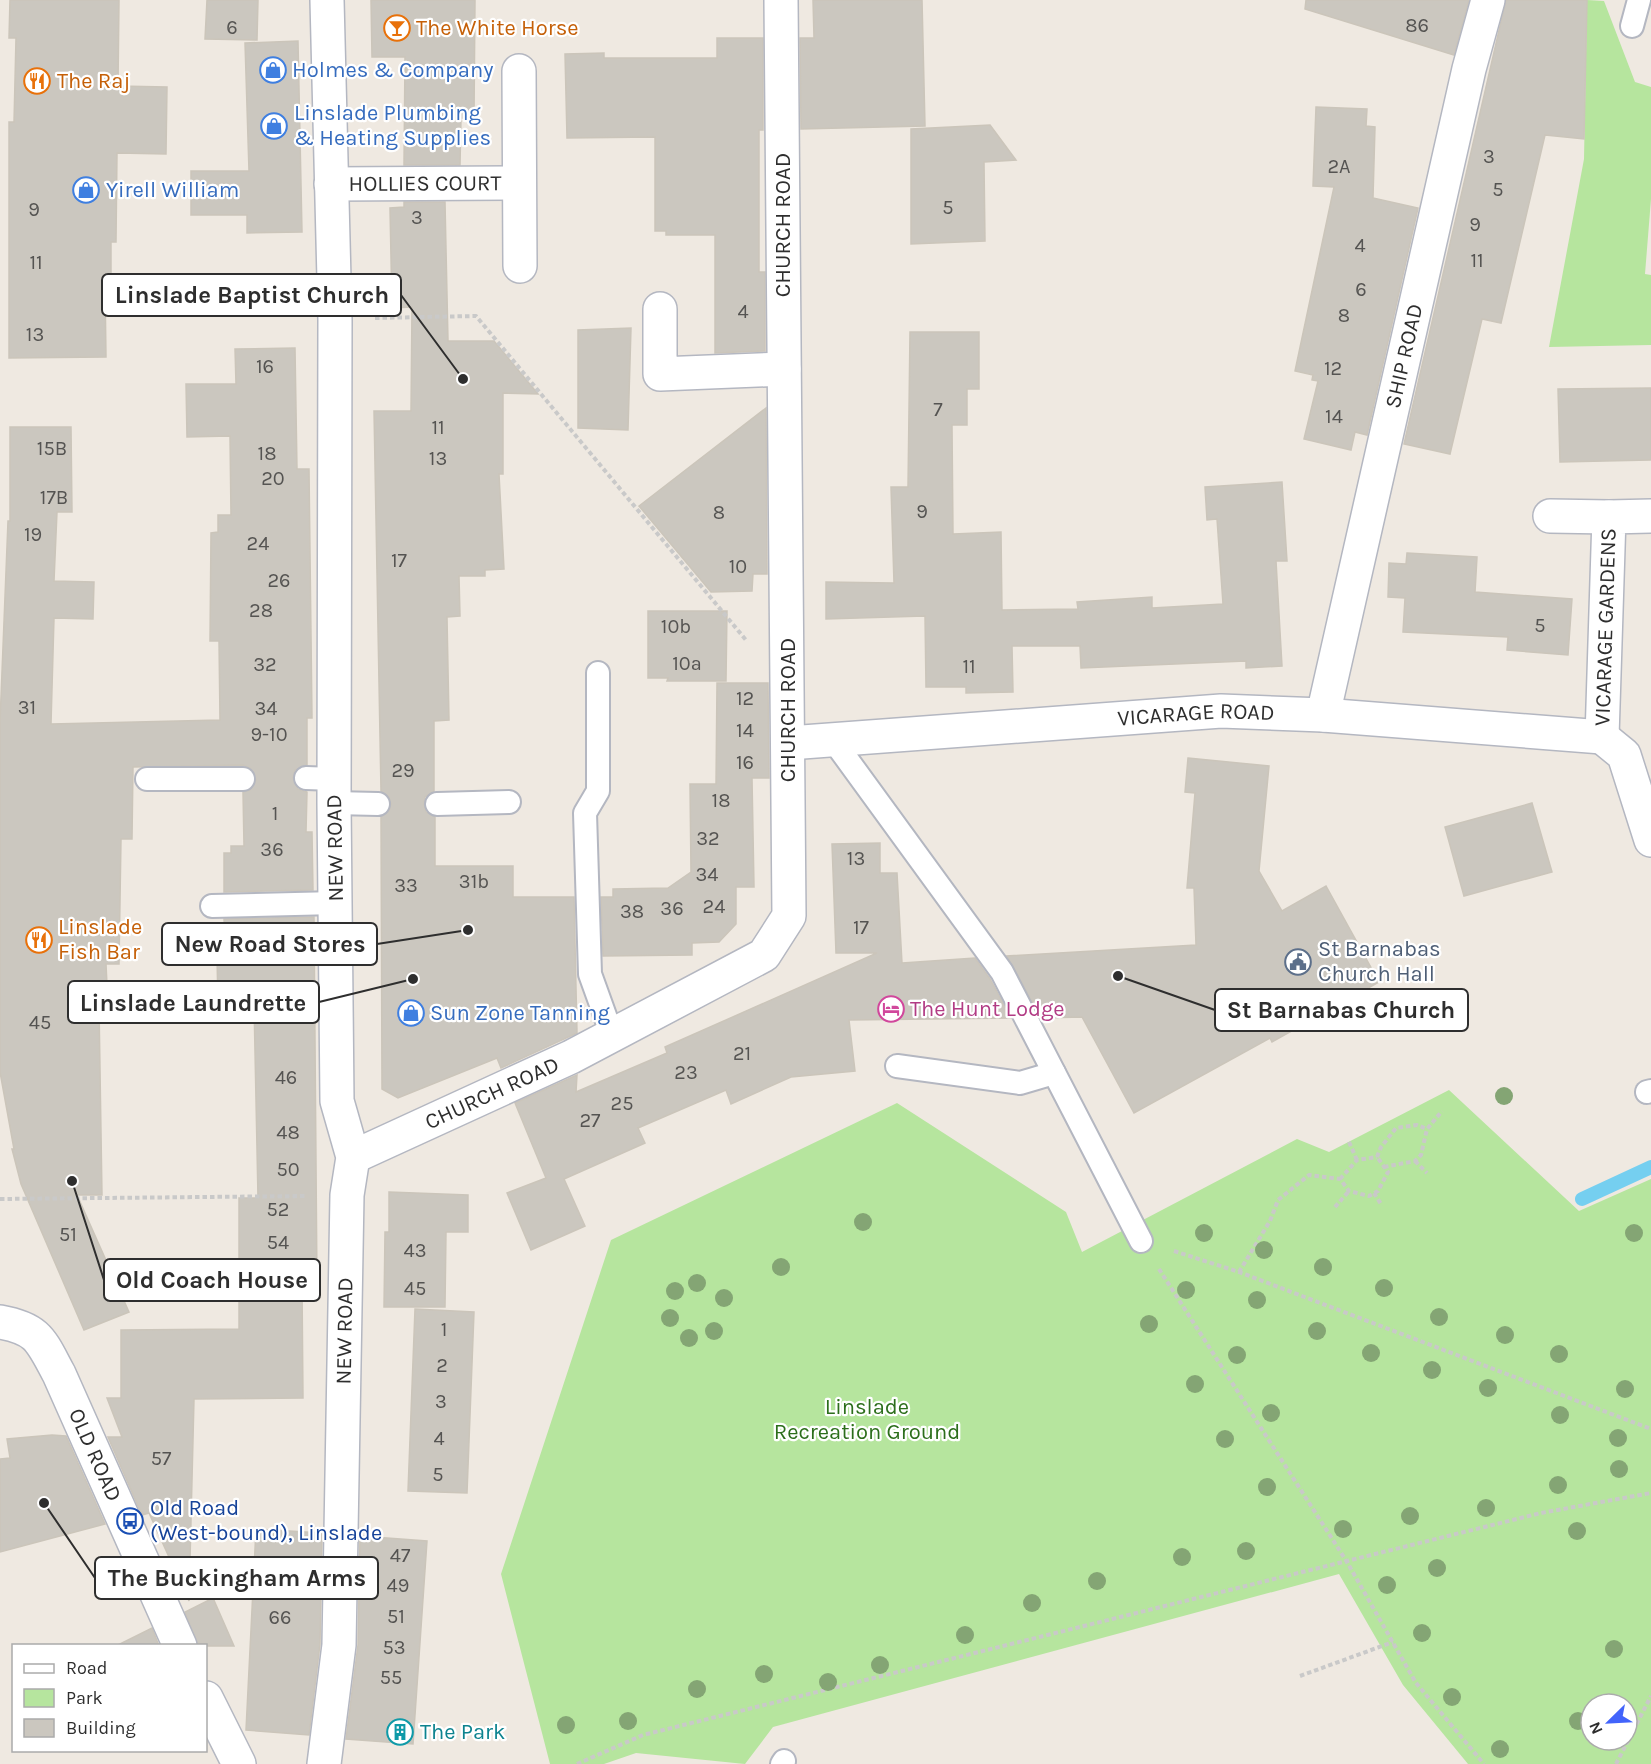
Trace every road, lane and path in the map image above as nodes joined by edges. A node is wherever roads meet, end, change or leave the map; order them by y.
1 (327, 0) edge
2 (781, 0) edge
3 (1488, 0) edge
4 (1639, 0) edge
5 (1632, 26) dead end
6 (519, 71) dead end
7 (519, 183) junction
8 (331, 184) junction
9 (520, 266) dead end
10 (660, 309) dead end
11 (335, 320) junction
12 (784, 369) junction
13 (1550, 516) dead end
14 (1651, 516) edge
15 (1609, 517) junction
16 (598, 673) dead end
17 (789, 693) junction
18 (1323, 715) junction
19 (1602, 737) junction
20 (833, 740) junction
21 (789, 743) junction
22 (243, 779) dead end
23 (147, 780) dead end
24 (325, 787) junction
25 (509, 802) dead end
26 (378, 804) dead end
27 (437, 804) dead end
28 (1651, 840) edge
29 (336, 903) junction
30 (212, 906) dead end
31 (612, 1035) junction
32 (897, 1066) dead end
33 (1054, 1072) junction
34 (1442, 1111) dead end
35 (1427, 1129) junction
36 (1349, 1142) dead end
37 (353, 1157) junction
38 (1377, 1157) junction
39 (1358, 1160) junction
40 (1415, 1161) junction
41 (1384, 1167) junction
42 (1427, 1173) dead end
43 (1340, 1179) junction
44 (1349, 1191) junction
45 (1374, 1193) junction
46 (347, 1195) junction
47 (0, 1199) edge
48 (1381, 1204) dead end
49 (1335, 1207) dead end
50 (1141, 1241) junction
51 (1239, 1272) junction
52 (0, 1322) edge
53 (1651, 1429) edge
54 (1651, 1493) edge
55 (1347, 1562) junction
56 (1393, 1642) junction
57 (179, 1644) edge
58 (1300, 1676) dead end
59 (1651, 1696) edge
60 (207, 1700) edge
61 (238, 1764) edge
62 (324, 1764) edge
63 (577, 1764) edge
64 (1484, 1764) edge
65 (1616, 1764) edge

1 - 8 street, NEW ROAD
2 - 12 street, CHURCH ROAD
3 - 18 street, SHIP ROAD
4 - 5 lane
6 - 7 street, HOLLIES COURT
7 - 8 street, HOLLIES COURT
7 - 9 street, HOLLIES COURT
8 - 11 street, NEW ROAD
10 - 12 street
11 - 17 path
11 - 24 street, NEW ROAD
12 - 17 street, CHURCH ROAD
13 - 15 street, VICARAGE GARDENS
14 - 15 street, VICARAGE GARDENS
15 - 19 street, VICARAGE GARDENS
16 - 31 lane
17 - 21 street, CHURCH ROAD
18 - 19 street, VICARAGE ROAD
18 - 20 street, VICARAGE ROAD
19 - 28 street
20 - 21 street, VICARAGE ROAD
20 - 33 lane
21 - 31 street, CHURCH ROAD
22 - 23 lane
24 - 26 lane
24 - 29 street, NEW ROAD
25 - 27 lane
29 - 30 lane
29 - 37 street, NEW ROAD
31 - 37 street, CHURCH ROAD
32 - 33 lane
33 - 50 lane
34 - 35 path
35 - 38 path
35 - 40 path
36 - 39 path
37 - 46 street, NEW ROAD
38 - 39 path
38 - 41 path
39 - 43 path
40 - 41 path
40 - 42 path
41 - 45 path
43 - 44 path
43 - 51 path
44 - 45 path
44 - 49 path
45 - 48 path
46 - 47 path
46 - 62 street, NEW ROAD
50 - 51 path
50 - 55 path
51 - 53 path
52 - 57 street, OLD ROAD
54 - 55 path
55 - 56 path
55 - 63 path
56 - 58 path
56 - 64 path
59 - 65 path
60 - 61 street

